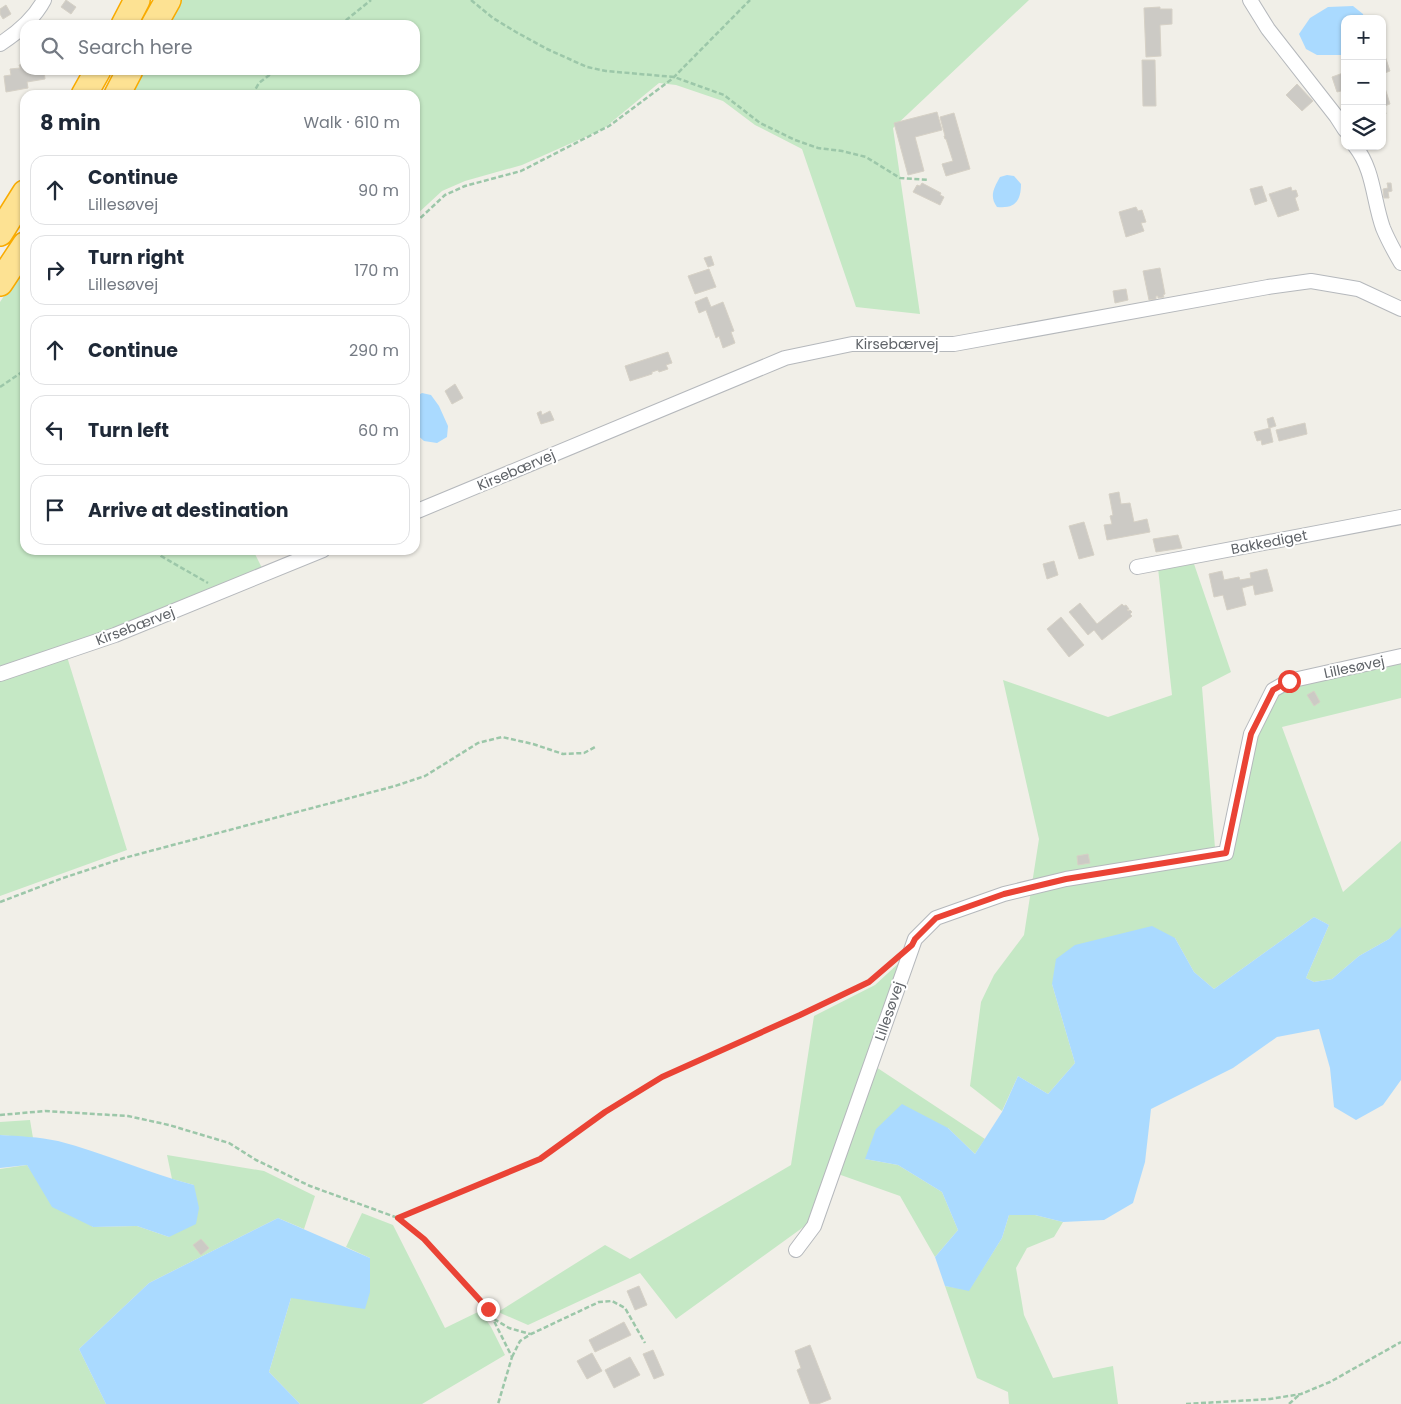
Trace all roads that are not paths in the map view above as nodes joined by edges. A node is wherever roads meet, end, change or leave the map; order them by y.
1 (44, 0) edge
2 (138, 0) edge
3 (168, 0) edge
4 (1250, 0) edge
5 (29, 20) edge
6 (127, 20) edge
7 (157, 20) edge
8 (20, 30) edge
9 (0, 44) edge
10 (95, 75) edge
11 (127, 75) edge
12 (87, 90) edge
13 (119, 90) edge
14 (1341, 124) edge
15 (1358, 150) edge
16 (20, 201) edge
17 (0, 233) edge
18 (20, 253) edge
19 (1401, 263) edge
20 (0, 283) edge
21 (1401, 309) edge
22 (420, 510) edge
23 (1401, 517) edge
24 (311, 555) edge
25 (1138, 567) dead end
26 (1401, 656) edge
27 (0, 674) edge
28 (796, 1250) dead end

1 - 5 street
2 - 6 highway
3 - 7 highway
4 - 14 street
8 - 9 street
10 - 12 highway
11 - 13 highway
15 - 19 street
16 - 17 highway
18 - 20 highway
21 - 22 street, Kirsebærvej
23 - 25 street, Bakkediget
24 - 27 street, Kirsebærvej
26 - 28 street, Lillesøvej

